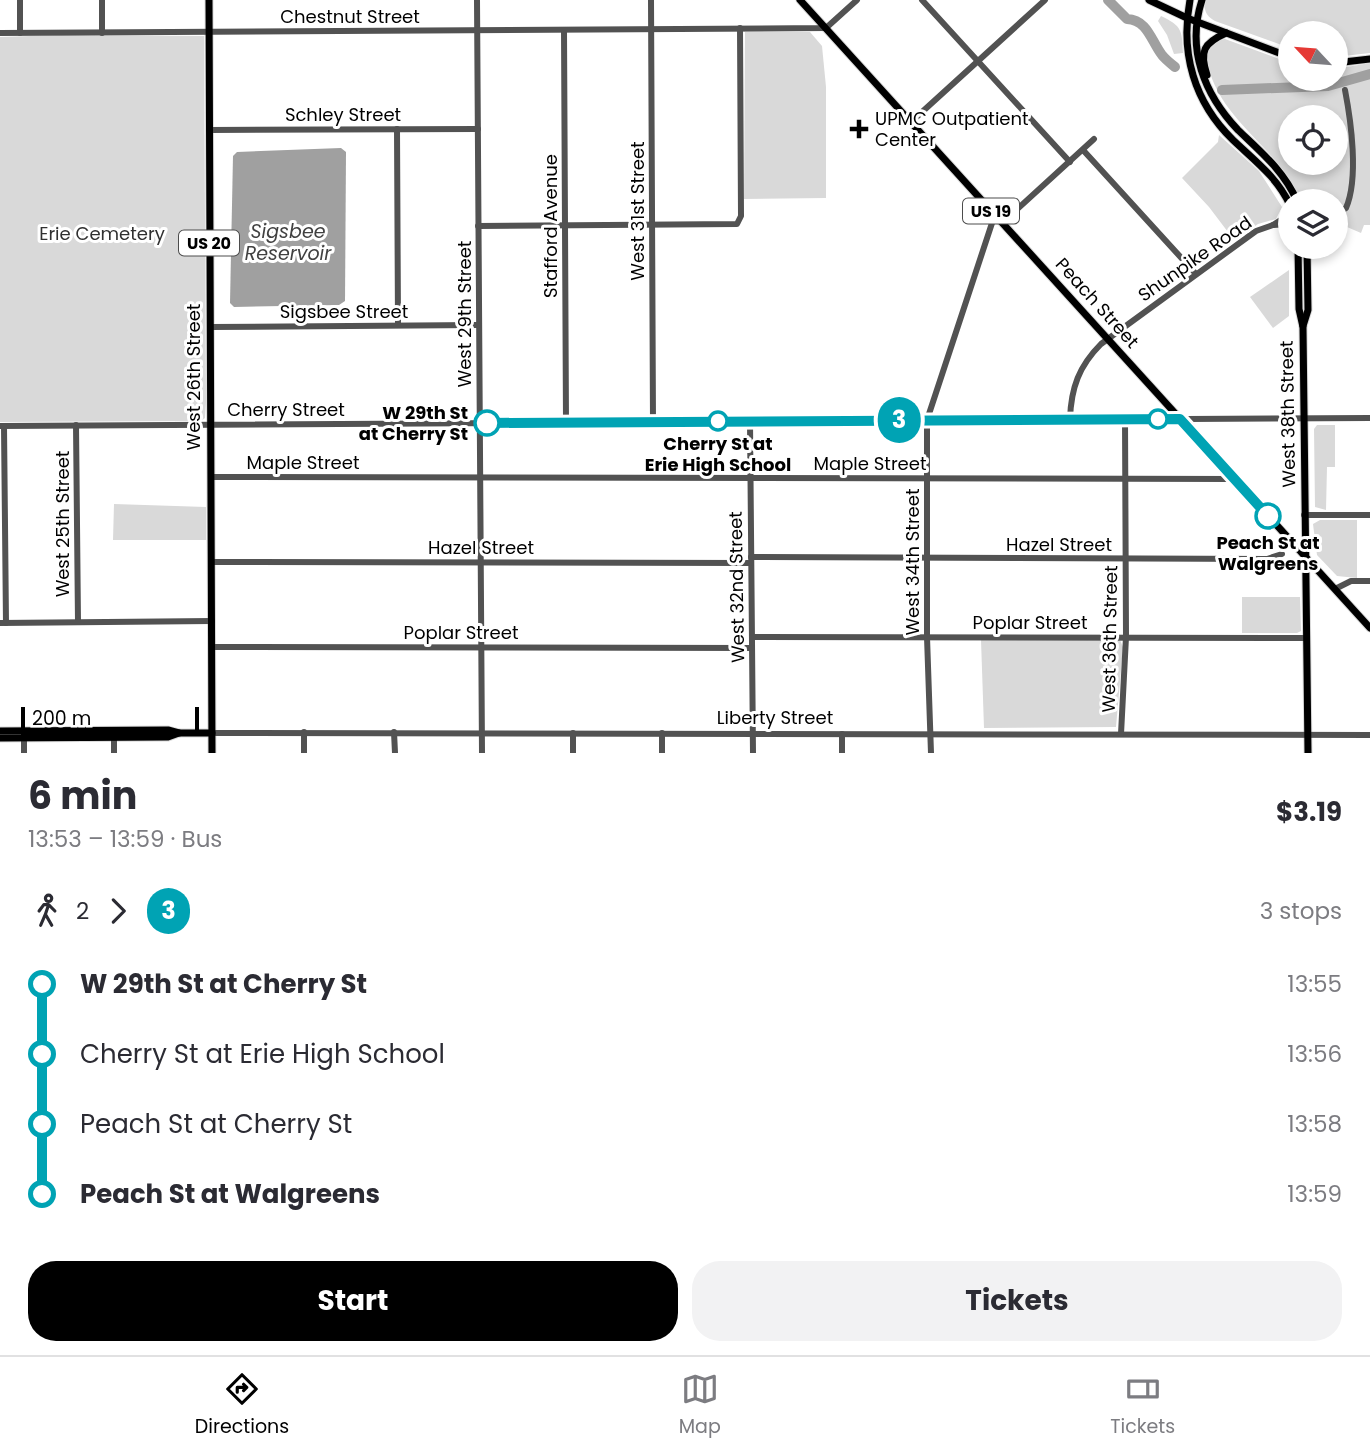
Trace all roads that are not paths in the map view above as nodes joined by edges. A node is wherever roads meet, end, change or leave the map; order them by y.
1 (20, 0) edge
2 (102, 0) edge
3 (209, 0) edge
4 (477, 0) edge
5 (651, 0) edge
6 (800, 0) edge
7 (857, 0) edge
8 (922, 0) edge
9 (1045, 0) edge
10 (1149, 0) edge
11 (1190, 0) edge
12 (1202, 0) edge
13 (1188, 18) junction
14 (1196, 22) junction
15 (740, 28) junction
16 (826, 28) junction
17 (651, 29) junction
18 (477, 30) junction
19 (564, 30) junction
20 (209, 32) junction
21 (0, 33) edge
22 (20, 33) junction
23 (103, 33) junction
24 (1226, 33) junction
25 (1200, 51) junction
26 (1278, 52) edge
27 (1370, 59) edge
28 (978, 61) junction
29 (1348, 62) edge
30 (1345, 91) edge
31 (911, 122) junction
32 (397, 129) junction
33 (478, 129) junction
34 (209, 130) junction
35 (1094, 139) dead end
36 (1083, 150) junction
37 (1070, 162) junction
38 (1280, 189) edge
39 (1290, 189) edge
40 (1348, 200) edge
41 (995, 214) junction
42 (1278, 222) edge
43 (1002, 223) junction
44 (1273, 225) junction
45 (1278, 225) edge
46 (478, 226) junction
47 (653, 226) junction
48 (565, 227) junction
49 (1298, 259) edge
50 (1307, 259) edge
51 (1196, 274) junction
52 (398, 325) junction
53 (478, 325) junction
54 (210, 327) junction
55 (1303, 327) junction
56 (1108, 338) junction
57 (1303, 418) junction
58 (1370, 418) edge
59 (1070, 419) junction
60 (1125, 419) junction
61 (1180, 419) junction
62 (927, 420) junction
63 (750, 421) junction
64 (566, 422) junction
65 (653, 422) junction
66 (480, 423) junction
67 (76, 425) junction
68 (210, 425) junction
69 (2, 426) edge
70 (211, 477) junction
71 (480, 478) junction
72 (750, 478) junction
73 (926, 478) junction
74 (1126, 479) junction
75 (1235, 479) junction
76 (1304, 515) junction
77 (1370, 515) edge
78 (1282, 554) dead end
79 (1305, 556) junction
80 (926, 558) junction
81 (1126, 559) junction
82 (751, 560) junction
83 (211, 562) junction
84 (480, 562) junction
85 (1370, 581) edge
86 (1335, 589) junction
87 (212, 621) junction
88 (78, 622) junction
89 (3, 623) edge
90 (1370, 628) edge
91 (752, 637) junction
92 (927, 637) junction
93 (1126, 637) junction
94 (1307, 638) junction
95 (212, 647) junction
96 (481, 648) junction
97 (752, 648) junction
98 (0, 731) edge
99 (304, 732) junction
100 (394, 732) junction
101 (482, 732) junction
102 (212, 733) junction
103 (573, 733) junction
104 (662, 733) junction
105 (752, 733) junction
106 (930, 733) junction
107 (24, 734) junction
108 (114, 734) junction
109 (842, 734) junction
110 (1121, 734) junction
111 (1308, 735) junction
112 (1370, 735) edge
113 (0, 738) edge
114 (24, 753) edge
115 (114, 753) edge
116 (212, 753) edge
117 (304, 753) edge
118 (394, 753) edge
119 (482, 753) edge
120 (573, 753) edge
121 (662, 753) edge
122 (753, 753) edge
123 (842, 753) edge
124 (930, 753) edge
125 (1308, 753) edge

1 - 22 street
2 - 23 street
3 - 20 main road, West 26th Street / US 20
4 - 18 street, West 29th Street
5 - 17 street, West 31st Street
6 - 16 main road, Peach Street / US 19
7 - 16 street
8 - 28 street
9 - 28 street
10 - 13 main road
11 - 13 main road
12 - 14 main road
13 - 14 main road
13 - 38 main road
14 - 24 main road
14 - 25 main road
15 - 16 street, Chestnut Street
15 - 17 street, Chestnut Street
15 - 47 street
16 - 31 main road, Peach Street / US 19
17 - 19 street, Chestnut Street
17 - 47 street, West 31st Street
18 - 19 street, Chestnut Street
18 - 20 street, Chestnut Street
18 - 33 street, West 29th Street
19 - 48 street, Stafford Avenue
20 - 23 street, Chestnut Street
20 - 34 main road, West 26th Street / US 20
21 - 22 street, Chestnut Street
22 - 23 street, Chestnut Street
24 - 25 main road
24 - 26 main road
25 - 39 main road
27 - 29 main road
28 - 31 street
28 - 37 street
30 - 40 street
31 - 41 main road, Peach Street / US 19
32 - 33 street, Schley Street
32 - 34 street, Schley Street
32 - 52 street
33 - 46 street, West 29th Street
34 - 54 main road, West 26th Street / US 20
35 - 36 street
36 - 37 street
36 - 51 street
37 - 43 street
41 - 43 main road, Peach Street / US 19
41 - 62 street, West 34th Street
42 - 44 street, Shunpike Road
43 - 56 main road, Peach Street / US 19
44 - 45 street, Shunpike Road
44 - 51 street, Shunpike Road
46 - 48 street
46 - 53 street, West 29th Street
47 - 48 street
47 - 65 street, West 31st Street
48 - 64 street, Stafford Avenue
49 - 55 main road, West 38th Street
50 - 55 main road, West 38th Street
51 - 56 street, Shunpike Road
52 - 53 street, Sigsbee Street
52 - 54 street, Sigsbee Street
53 - 66 street, West 29th Street
54 - 68 main road, West 26th Street / US 20
55 - 57 main road, West 38th Street
56 - 59 street, Shunpike Road
56 - 61 main road, Peach Street / US 19
57 - 58 street, Cherry Street
57 - 61 street, Cherry Street
57 - 76 main road, West 38th Street
59 - 60 street, Cherry Street
59 - 62 street, Cherry Street
60 - 61 street, Cherry Street
60 - 74 street, West 36th Street
61 - 75 main road, Peach Street / US 19
62 - 63 street, Cherry Street
62 - 73 street, West 34th Street
63 - 65 street, Cherry Street
63 - 72 street, West 32nd Street
64 - 65 street, Cherry Street
64 - 66 street, Cherry Street
66 - 68 street, Cherry Street
66 - 71 street, West 29th Street
67 - 68 street, Cherry Street
67 - 69 street, Cherry Street
67 - 88 street, West 25th Street
68 - 70 main road, West 26th Street / US 20
69 - 89 street
70 - 71 street, Maple Street
70 - 83 main road, West 26th Street / US 20
71 - 72 street, Maple Street
71 - 84 street, West 29th Street
72 - 73 street, Maple Street
72 - 82 street, West 32nd Street
73 - 74 street, Maple Street
73 - 80 street, West 34th Street
74 - 75 street, Maple Street
74 - 81 street, West 36th Street
75 - 79 main road, Peach Street / US 19
76 - 77 street
76 - 79 main road, West 38th Street
78 - 81 street, Hazel Street
79 - 86 main road, Peach Street / US 19
79 - 94 main road, West 38th Street
80 - 81 street, Hazel Street
80 - 82 street, Hazel Street
80 - 92 street, West 34th Street
81 - 93 street, West 36th Street
82 - 84 street, Hazel Street
82 - 91 street, West 32nd Street
83 - 84 street, Hazel Street
83 - 87 main road, West 26th Street / US 20
84 - 96 street, West 29th Street
85 - 86 street
86 - 90 main road, Peach Street / US 19
87 - 88 street
87 - 95 main road, West 26th Street / US 20
88 - 89 street
91 - 92 street, Poplar Street
91 - 97 street, West 32nd Street
92 - 93 street, Poplar Street
92 - 106 street, West 34th Street
93 - 94 street, Poplar Street
93 - 110 street, West 36th Street
94 - 111 main road, West 38th Street
95 - 96 street, Poplar Street
95 - 102 main road, West 26th Street / US 20
96 - 97 street, Poplar Street
96 - 101 street, West 29th Street
97 - 105 street, West 32nd Street
98 - 107 main road, Liberty Street
99 - 100 street, Liberty Street
99 - 102 street, Liberty Street
99 - 117 street
100 - 101 street, Liberty Street
100 - 118 street
101 - 103 street, Liberty Street
101 - 119 street, West 29th Street
102 - 108 main road, Liberty Street
102 - 116 main road, West 26th Street / US 20
103 - 104 street, Liberty Street
103 - 120 street
104 - 105 street, Liberty Street
104 - 121 street
105 - 109 street, Liberty Street
105 - 122 street, West 32nd Street
106 - 109 street, Liberty Street
106 - 110 street, Liberty Street
106 - 124 street, West 34th Street
107 - 108 main road, Liberty Street
107 - 113 main road, Liberty Street
107 - 114 street
108 - 115 street
109 - 123 street
110 - 111 street, Liberty Street
111 - 112 street, Liberty Street
111 - 125 main road, West 38th Street

